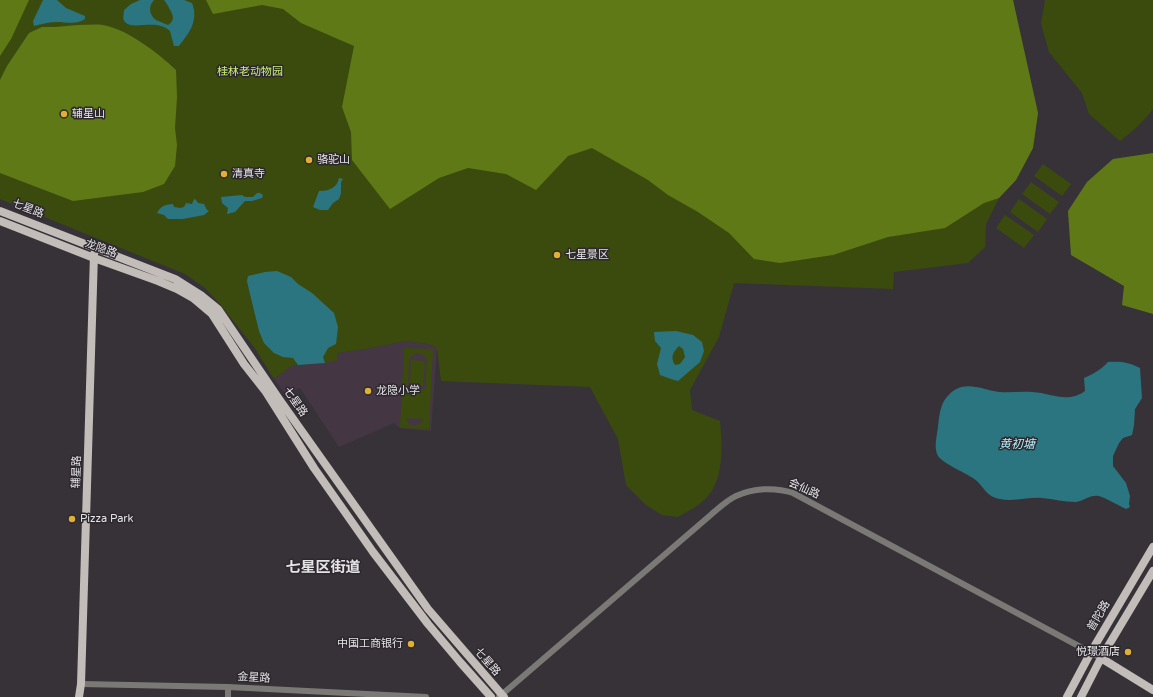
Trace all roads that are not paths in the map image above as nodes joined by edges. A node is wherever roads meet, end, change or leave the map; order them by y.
1 (0, 210) edge
2 (0, 221) edge
3 (94, 247) junction
4 (94, 258) junction
5 (193, 298) joint
6 (1153, 547) edge
7 (1153, 571) edge
8 (1091, 652) junction
9 (1101, 658) junction
10 (81, 684) junction
11 (228, 687) junction
12 (1153, 690) edge
13 (501, 696) edge
14 (79, 697) edge
15 (228, 697) edge
16 (426, 697) edge
17 (491, 697) edge
18 (1067, 697) edge
19 (1081, 697) edge

1 - 3 main road, 七星路
2 - 4 main road, 龙隐路
3 - 4 main road, 辅星路
3 - 13 main road, 七星路
4 - 5 main road, 龙隐路
4 - 10 main road, 辅星路
5 - 17 main road, 七星路
6 - 8 main road, 普陀路
7 - 9 main road
8 - 9 street, 会仙路
8 - 13 street, 会仙路
8 - 18 main road, 普陀路
9 - 12 main road
9 - 19 main road
10 - 11 street, 金星路
10 - 14 main road, 辅星路
11 - 15 street
11 - 16 street, 金星路

